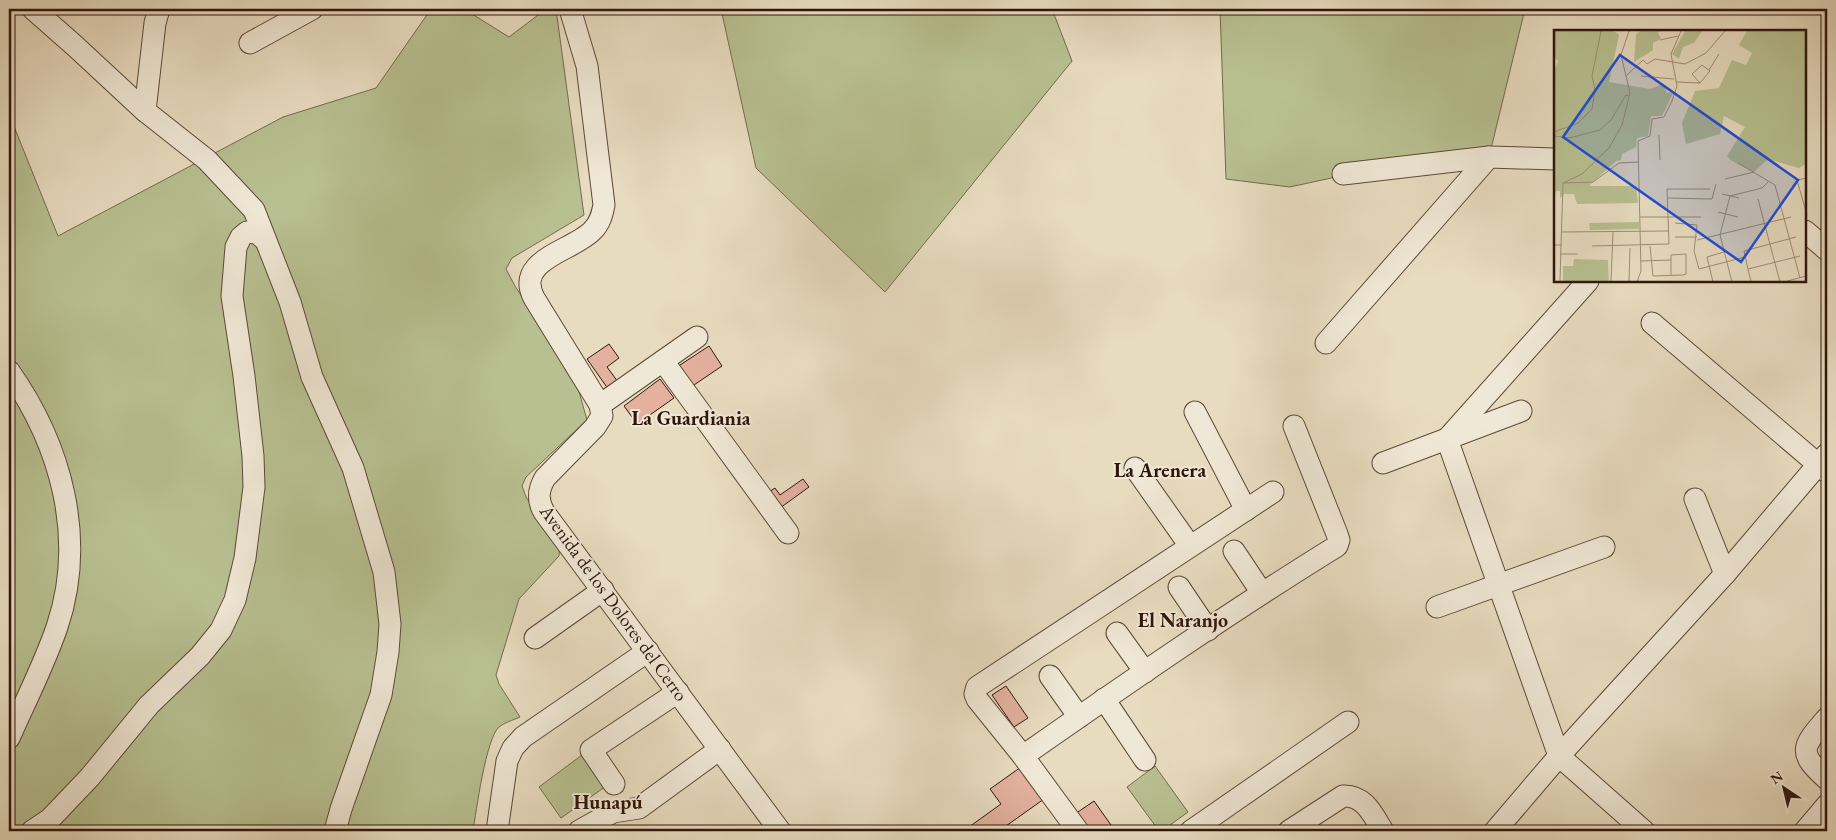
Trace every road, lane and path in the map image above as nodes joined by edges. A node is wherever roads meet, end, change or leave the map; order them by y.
1 (33, 9) edge
2 (159, 9) edge
3 (312, 9) edge
4 (570, 9) edge
5 (250, 43) dead end
6 (145, 111) junction
7 (1489, 157) junction
8 (1554, 159) edge
9 (1343, 174) dead end
10 (1806, 232) edge
11 (264, 239) junction
12 (1827, 250) edge
13 (1587, 282) edge
14 (1652, 323) dead end
15 (697, 337) dead end
16 (1326, 343) dead end
17 (663, 361) junction
18 (9, 371) edge
19 (600, 405) junction
20 (1521, 411) dead end
21 (1195, 412) dead end
22 (1294, 426) dead end
23 (1446, 440) junction
24 (1383, 463) dead end
25 (1824, 463) edge
26 (1135, 468) dead end
27 (1273, 492) dead end
28 (1696, 499) dead end
29 (1246, 510) junction
30 (788, 533) dead end
31 (1190, 546) junction
32 (1604, 547) dead end
33 (1234, 551) dead end
34 (1725, 574) junction
35 (1499, 585) junction
36 (1179, 587) dead end
37 (603, 590) junction
38 (1262, 593) junction
39 (1437, 607) dead end
40 (1208, 630) junction
41 (1117, 633) dead end
42 (535, 638) dead end
43 (648, 651) junction
44 (1144, 672) junction
45 (1050, 676) dead end
46 (678, 692) junction
47 (1104, 699) junction
48 (1078, 717) junction
49 (1827, 718) edge
50 (1348, 722) dead end
51 (9, 738) edge
52 (720, 749) junction
53 (1023, 756) junction
54 (1559, 756) junction
55 (1145, 760) dead end
56 (1827, 778) edge
57 (614, 784) dead end
58 (1827, 804) edge
59 (32, 831) edge
60 (335, 831) edge
61 (497, 831) edge
62 (579, 831) edge
63 (780, 831) edge
64 (1078, 831) edge
65 (1191, 831) edge
66 (1289, 831) edge
67 (1383, 831) edge
68 (1495, 831) edge
69 (1644, 831) edge
70 (1805, 831) edge

1 - 6 street
2 - 6 street
3 - 5 street
4 - 19 street
6 - 11 street
7 - 8 street
7 - 9 street
7 - 16 street
10 - 12 street
11 - 59 street
11 - 60 street
13 - 23 street
14 - 25 street
15 - 17 street
17 - 19 street
17 - 30 street
18 - 51 street
19 - 37 street, Avenida de los Dolores del Cerro
20 - 23 street
21 - 29 street
22 - 38 street
23 - 24 street
23 - 35 street
25 - 34 street
26 - 31 street
27 - 29 street
28 - 34 street
29 - 31 street
31 - 53 street
32 - 35 street
33 - 38 street
34 - 54 street
35 - 39 street
35 - 54 street
36 - 40 street
37 - 42 street
37 - 43 street, Avenida de los Dolores del Cerro
38 - 40 street
40 - 44 street
41 - 44 street
43 - 46 street, Avenida de los Dolores del Cerro
43 - 61 street
44 - 47 street
45 - 48 street
46 - 52 street, Avenida de los Dolores del Cerro
46 - 57 street
47 - 48 street
47 - 55 street
48 - 53 street
49 - 56 street
50 - 65 street
52 - 62 street
52 - 63 street, Avenida de los Dolores del Cerro
53 - 64 street
54 - 68 street
54 - 69 street
58 - 70 street
66 - 67 street

